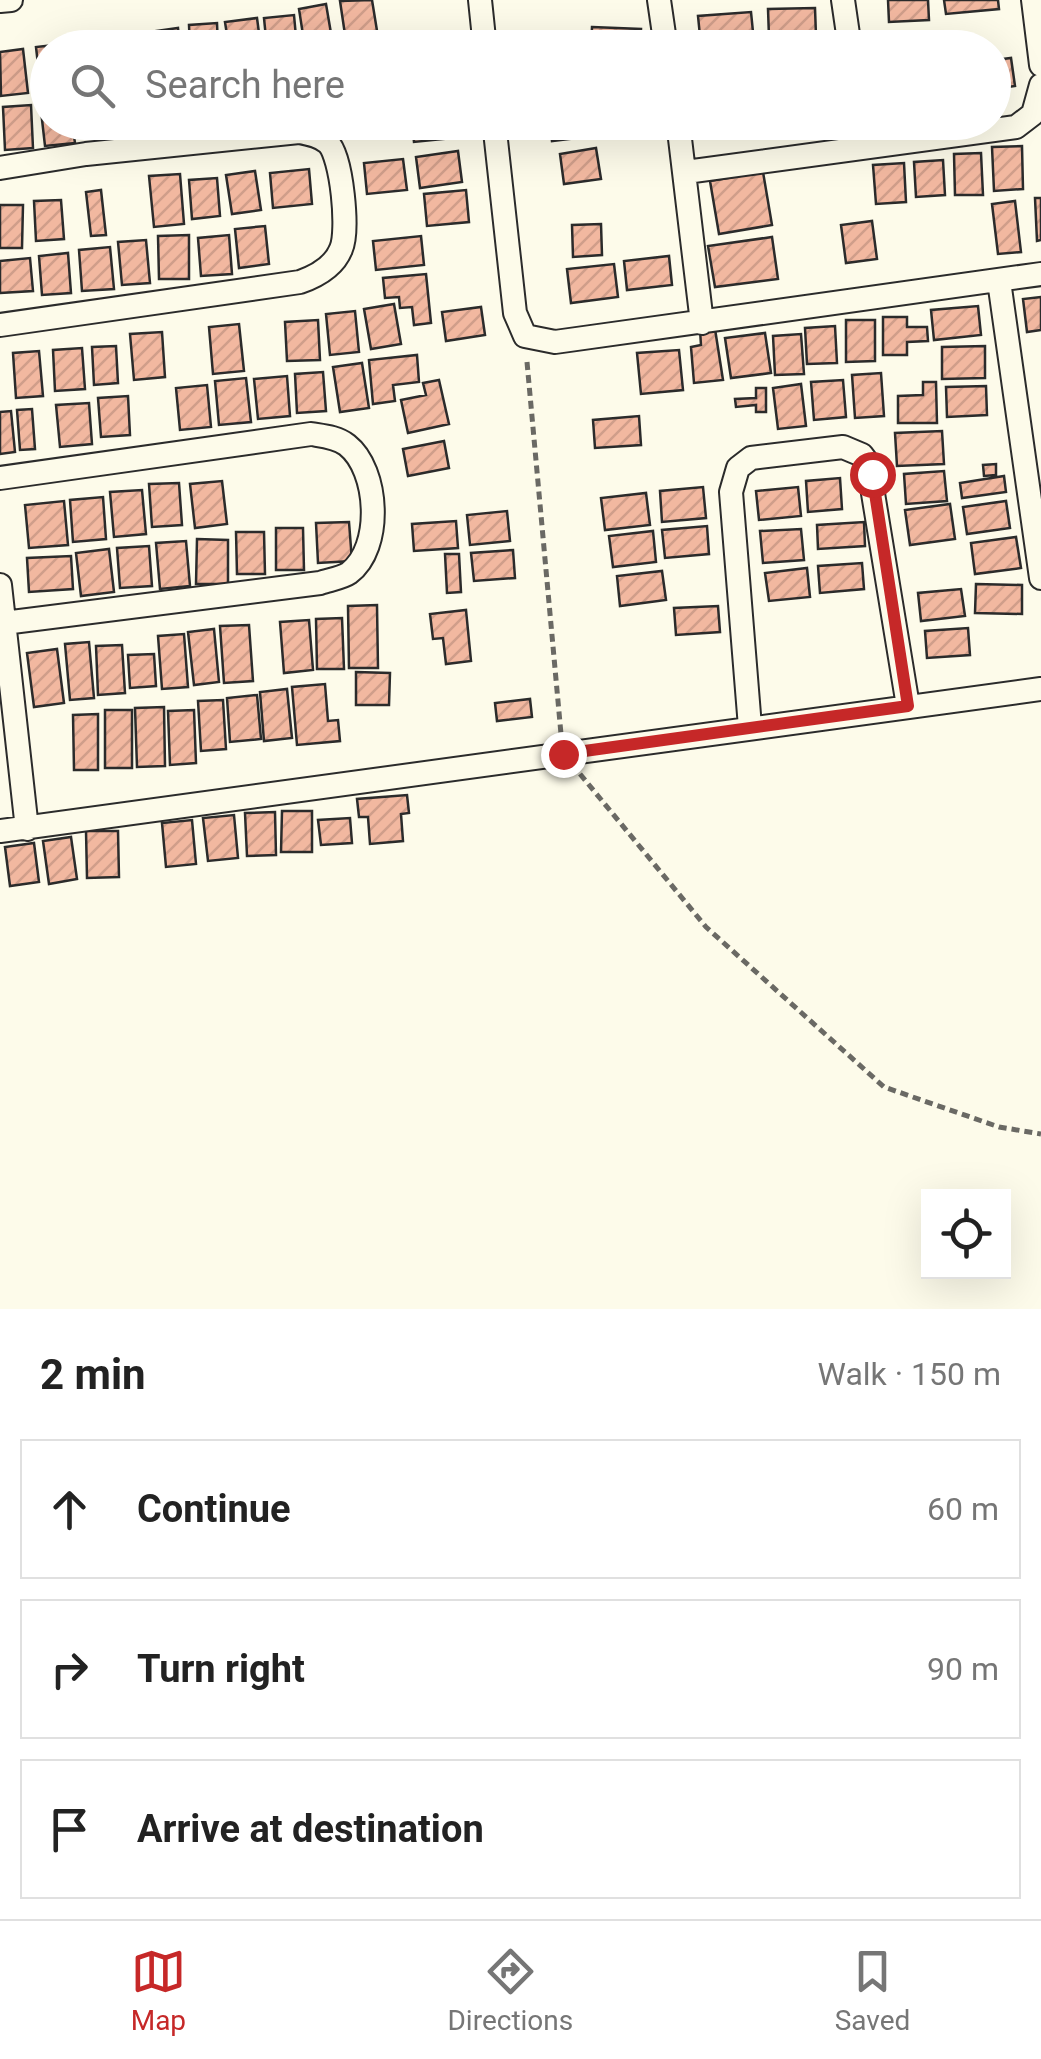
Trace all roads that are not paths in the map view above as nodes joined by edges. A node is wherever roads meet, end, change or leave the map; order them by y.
1 (11, 0) edge
2 (480, 0) edge
3 (658, 0) edge
4 (843, 0) edge
5 (1033, 0) edge
6 (0, 1) edge
7 (483, 30) edge
8 (663, 30) edge
9 (847, 30) edge
10 (1041, 65) edge
11 (1041, 85) edge
12 (1011, 127) edge
13 (222, 140) edge
14 (322, 140) edge
15 (496, 140) edge
16 (681, 140) edge
17 (834, 140) edge
18 (0, 168) edge
19 (686, 172) junction
20 (1041, 274) edge
21 (998, 280) junction
22 (702, 323) junction
23 (0, 325) edge
24 (0, 478) edge
25 (1041, 578) edge
26 (0, 585) edge
27 (4, 623) junction
28 (1041, 689) edge
29 (908, 706) junction
30 (750, 727) junction
31 (26, 829) junction
32 (0, 831) edge

1 - 6 street
2 - 7 street
3 - 8 street
4 - 9 street
5 - 10 street
11 - 12 street
13 - 18 street
14 - 23 street
15 - 22 street
16 - 19 street
17 - 19 street
19 - 22 street
20 - 21 street
21 - 22 street
21 - 25 street
24 - 27 street
26 - 27 street
27 - 31 street
28 - 29 street
29 - 30 street
29 - 30 street
30 - 31 street
31 - 32 street

